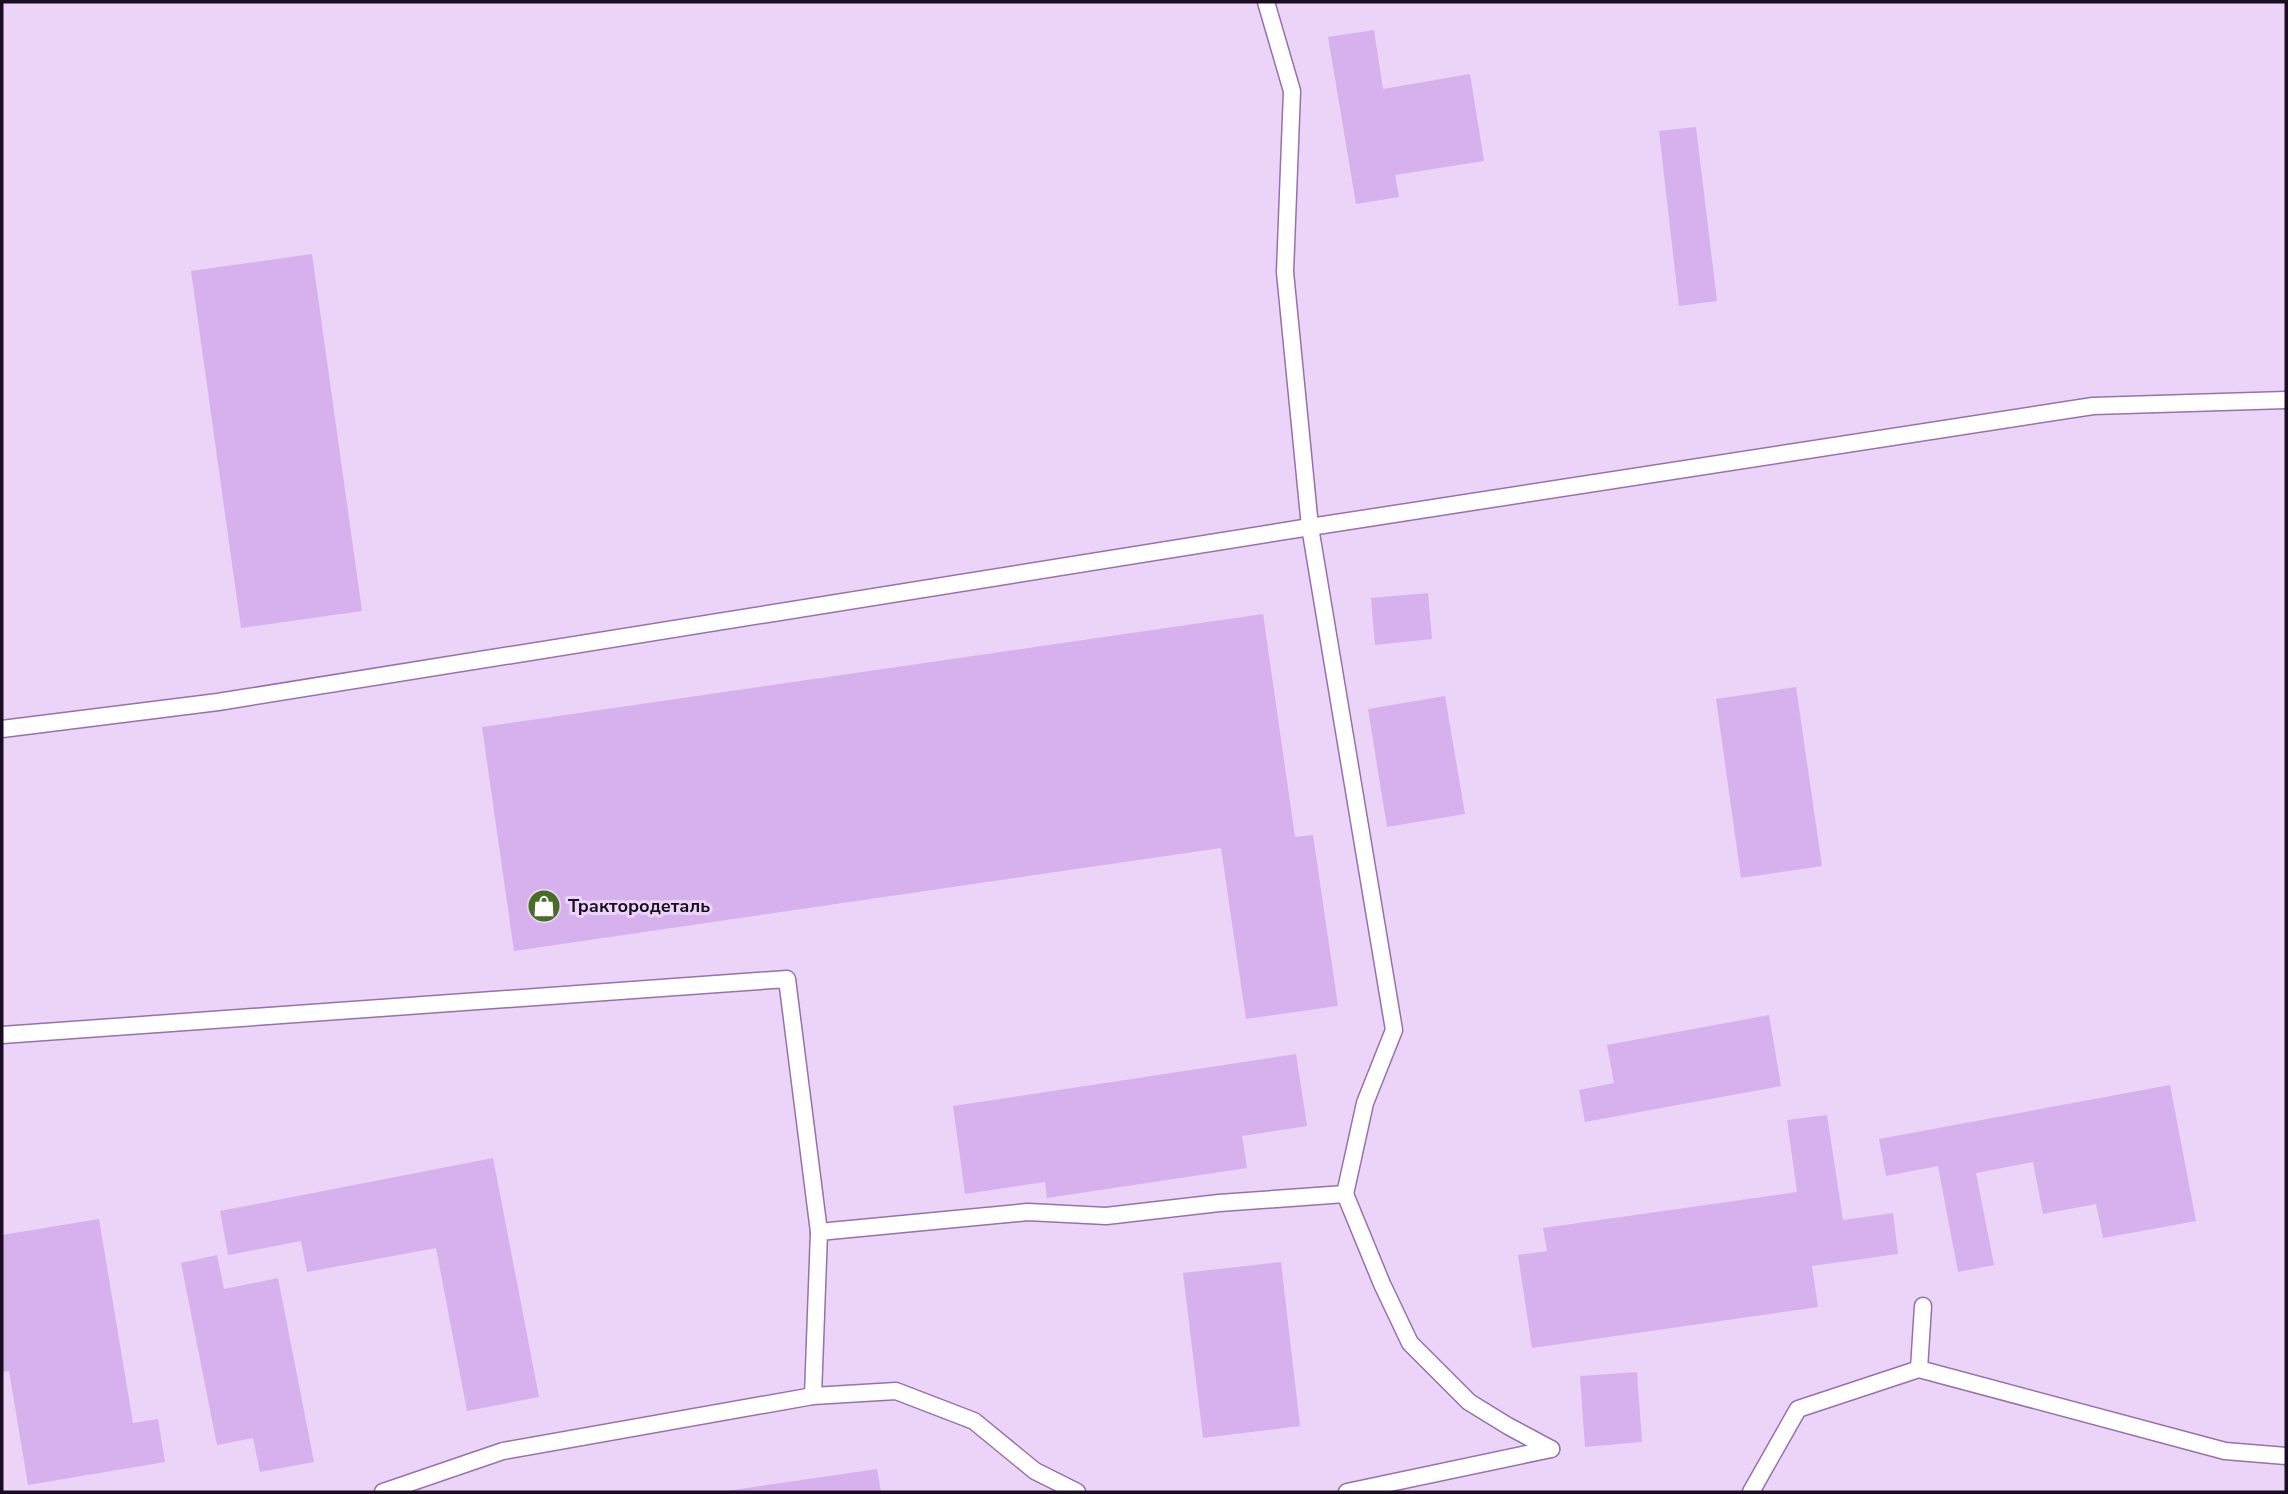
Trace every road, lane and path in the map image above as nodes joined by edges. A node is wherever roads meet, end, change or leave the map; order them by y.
1 (1266, 2) edge
2 (2286, 400) edge
3 (1310, 527) junction
4 (2, 729) edge
5 (2, 1035) edge
6 (1345, 1194) junction
7 (819, 1232) junction
8 (1923, 1306) dead end
9 (1919, 1369) junction
10 (813, 1396) junction
11 (2286, 1456) edge
12 (383, 1492) edge
13 (1077, 1492) edge
14 (1348, 1492) edge
15 (1751, 1492) edge

1 - 3 lane
2 - 3 lane
3 - 4 lane
3 - 6 lane
5 - 7 lane
6 - 7 lane
6 - 14 lane
7 - 10 lane
8 - 9 lane
9 - 11 lane
9 - 15 lane
10 - 12 lane
10 - 13 lane

